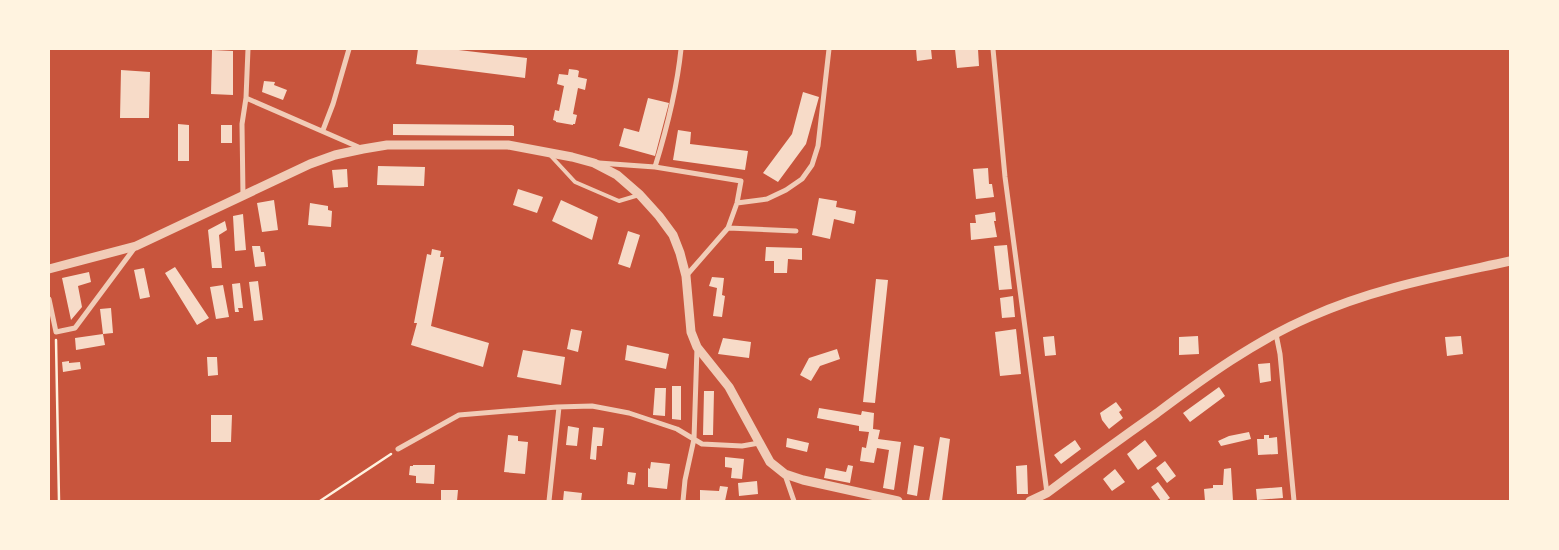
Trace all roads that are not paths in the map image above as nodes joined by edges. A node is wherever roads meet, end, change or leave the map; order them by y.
1 (248, 49) edge
2 (349, 49) edge
3 (681, 49) edge
4 (829, 49) edge
5 (993, 49) edge
6 (246, 98) junction
7 (323, 130) junction
8 (363, 149) junction
9 (547, 152) junction
10 (594, 163) junction
11 (655, 167) junction
12 (640, 195) junction
13 (243, 196) junction
14 (737, 203) junction
15 (728, 228) junction
16 (796, 231) dead end
17 (136, 246) junction
18 (1510, 261) edge
19 (49, 268) edge
20 (686, 276) junction
21 (49, 299) edge
22 (1276, 334) junction
23 (697, 348) junction
24 (559, 407) junction
25 (694, 439) junction
26 (759, 443) junction
27 (398, 448) road end
28 (785, 474) junction
29 (1047, 493) junction
30 (549, 501) edge
31 (683, 501) edge
32 (794, 501) edge
33 (898, 501) edge
34 (1030, 501) edge
35 (1294, 501) edge

1 - 6 street
2 - 7 street
3 - 11 street
4 - 14 street
5 - 29 street
6 - 7 street
6 - 13 street
7 - 8 street
8 - 9 street
8 - 13 street
9 - 10 street
9 - 12 lane
10 - 11 street
10 - 12 street
11 - 14 street
12 - 20 street
13 - 17 street
14 - 15 street
15 - 16 street
15 - 20 street
17 - 19 street
17 - 21 street
18 - 22 street
20 - 23 street
22 - 29 street
22 - 35 street
23 - 25 street
23 - 26 street
24 - 25 street
24 - 27 street
24 - 30 street
25 - 26 street
25 - 31 street
26 - 28 street
28 - 32 street
28 - 33 street
29 - 34 street

